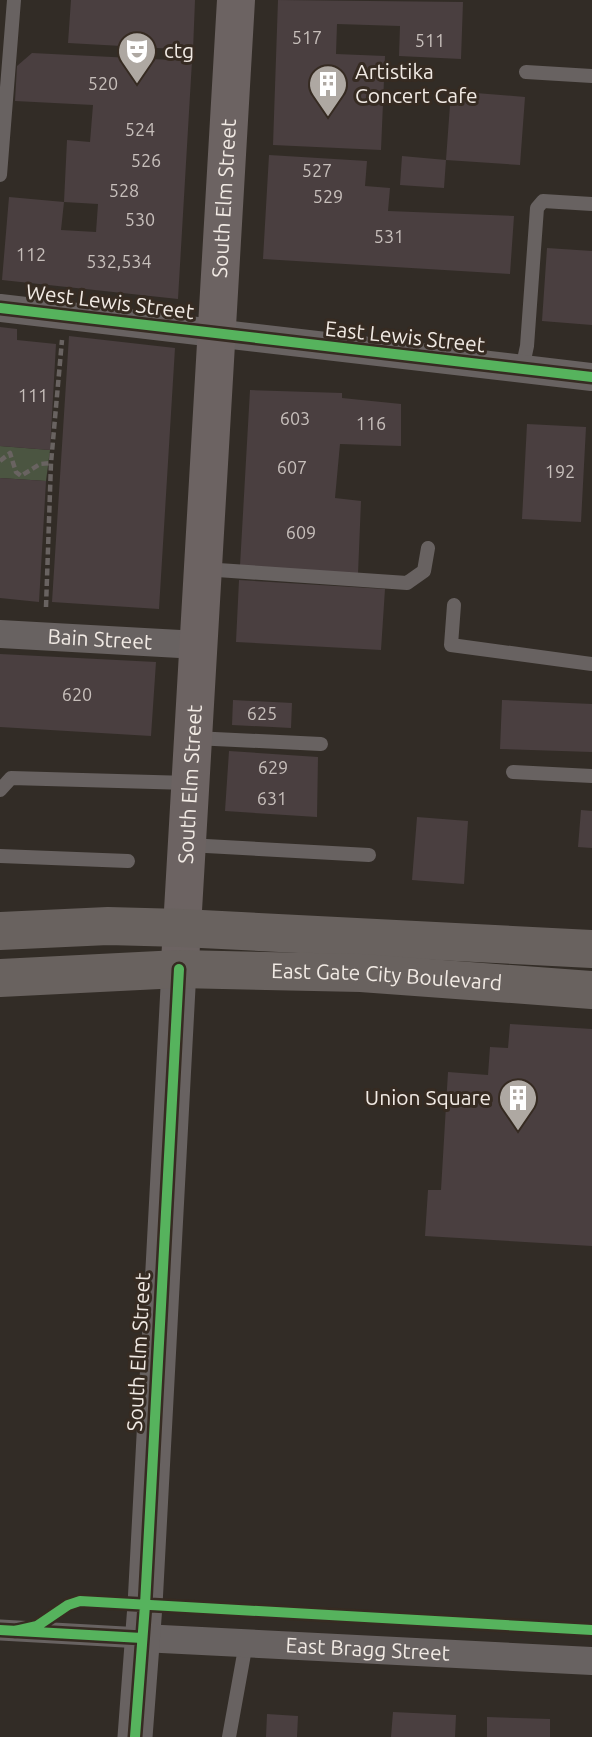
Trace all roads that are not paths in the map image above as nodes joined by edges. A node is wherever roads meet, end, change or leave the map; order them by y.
1 (14, 0) edge
2 (236, 0) edge
3 (526, 72) dead end
4 (592, 76) edge
5 (0, 175) edge
6 (592, 204) edge
7 (0, 308) edge
8 (214, 335) junction
9 (522, 369) junction
10 (592, 377) edge
11 (428, 548) dead end
12 (201, 569) junction
13 (454, 606) dead end
14 (0, 634) edge
15 (198, 645) junction
16 (592, 664) edge
17 (192, 738) junction
18 (321, 744) dead end
19 (513, 772) dead end
20 (592, 776) edge
21 (190, 783) junction
22 (0, 790) edge
23 (187, 845) junction
24 (369, 855) dead end
25 (0, 856) edge
26 (128, 861) dead end
27 (182, 928) junction
28 (0, 931) edge
29 (592, 949) edge
30 (179, 969) junction
31 (0, 978) edge
32 (592, 990) edge
33 (0, 1630) edge
34 (142, 1638) junction
35 (246, 1643) junction
36 (592, 1661) edge
37 (135, 1737) edge
38 (229, 1737) edge

1 - 5 lane
2 - 8 main road, South Elm Street
3 - 4 lane
6 - 9 lane
7 - 8 street, West Lewis Street
8 - 9 street, East Lewis Street
8 - 12 main road, South Elm Street
9 - 10 street, East Lewis Street
11 - 12 lane
12 - 15 main road, South Elm Street
13 - 16 lane
14 - 15 street, Bain Street
15 - 17 main road, South Elm Street
17 - 18 lane
17 - 21 main road, South Elm Street
19 - 20 lane
21 - 22 lane
21 - 23 main road, South Elm Street
23 - 24 lane
23 - 27 main road, South Elm Street
25 - 26 lane
27 - 28 main road, East Gate City Boulevard
27 - 29 main road, East Gate City Boulevard
27 - 30 main road, South Elm Street
30 - 31 main road, East Gate City Boulevard
30 - 32 main road, East Gate City Boulevard
30 - 34 street, South Elm Street
33 - 34 street
34 - 35 street, East Bragg Street
34 - 37 street, South Elm Street
35 - 36 street, East Bragg Street
35 - 38 lane

